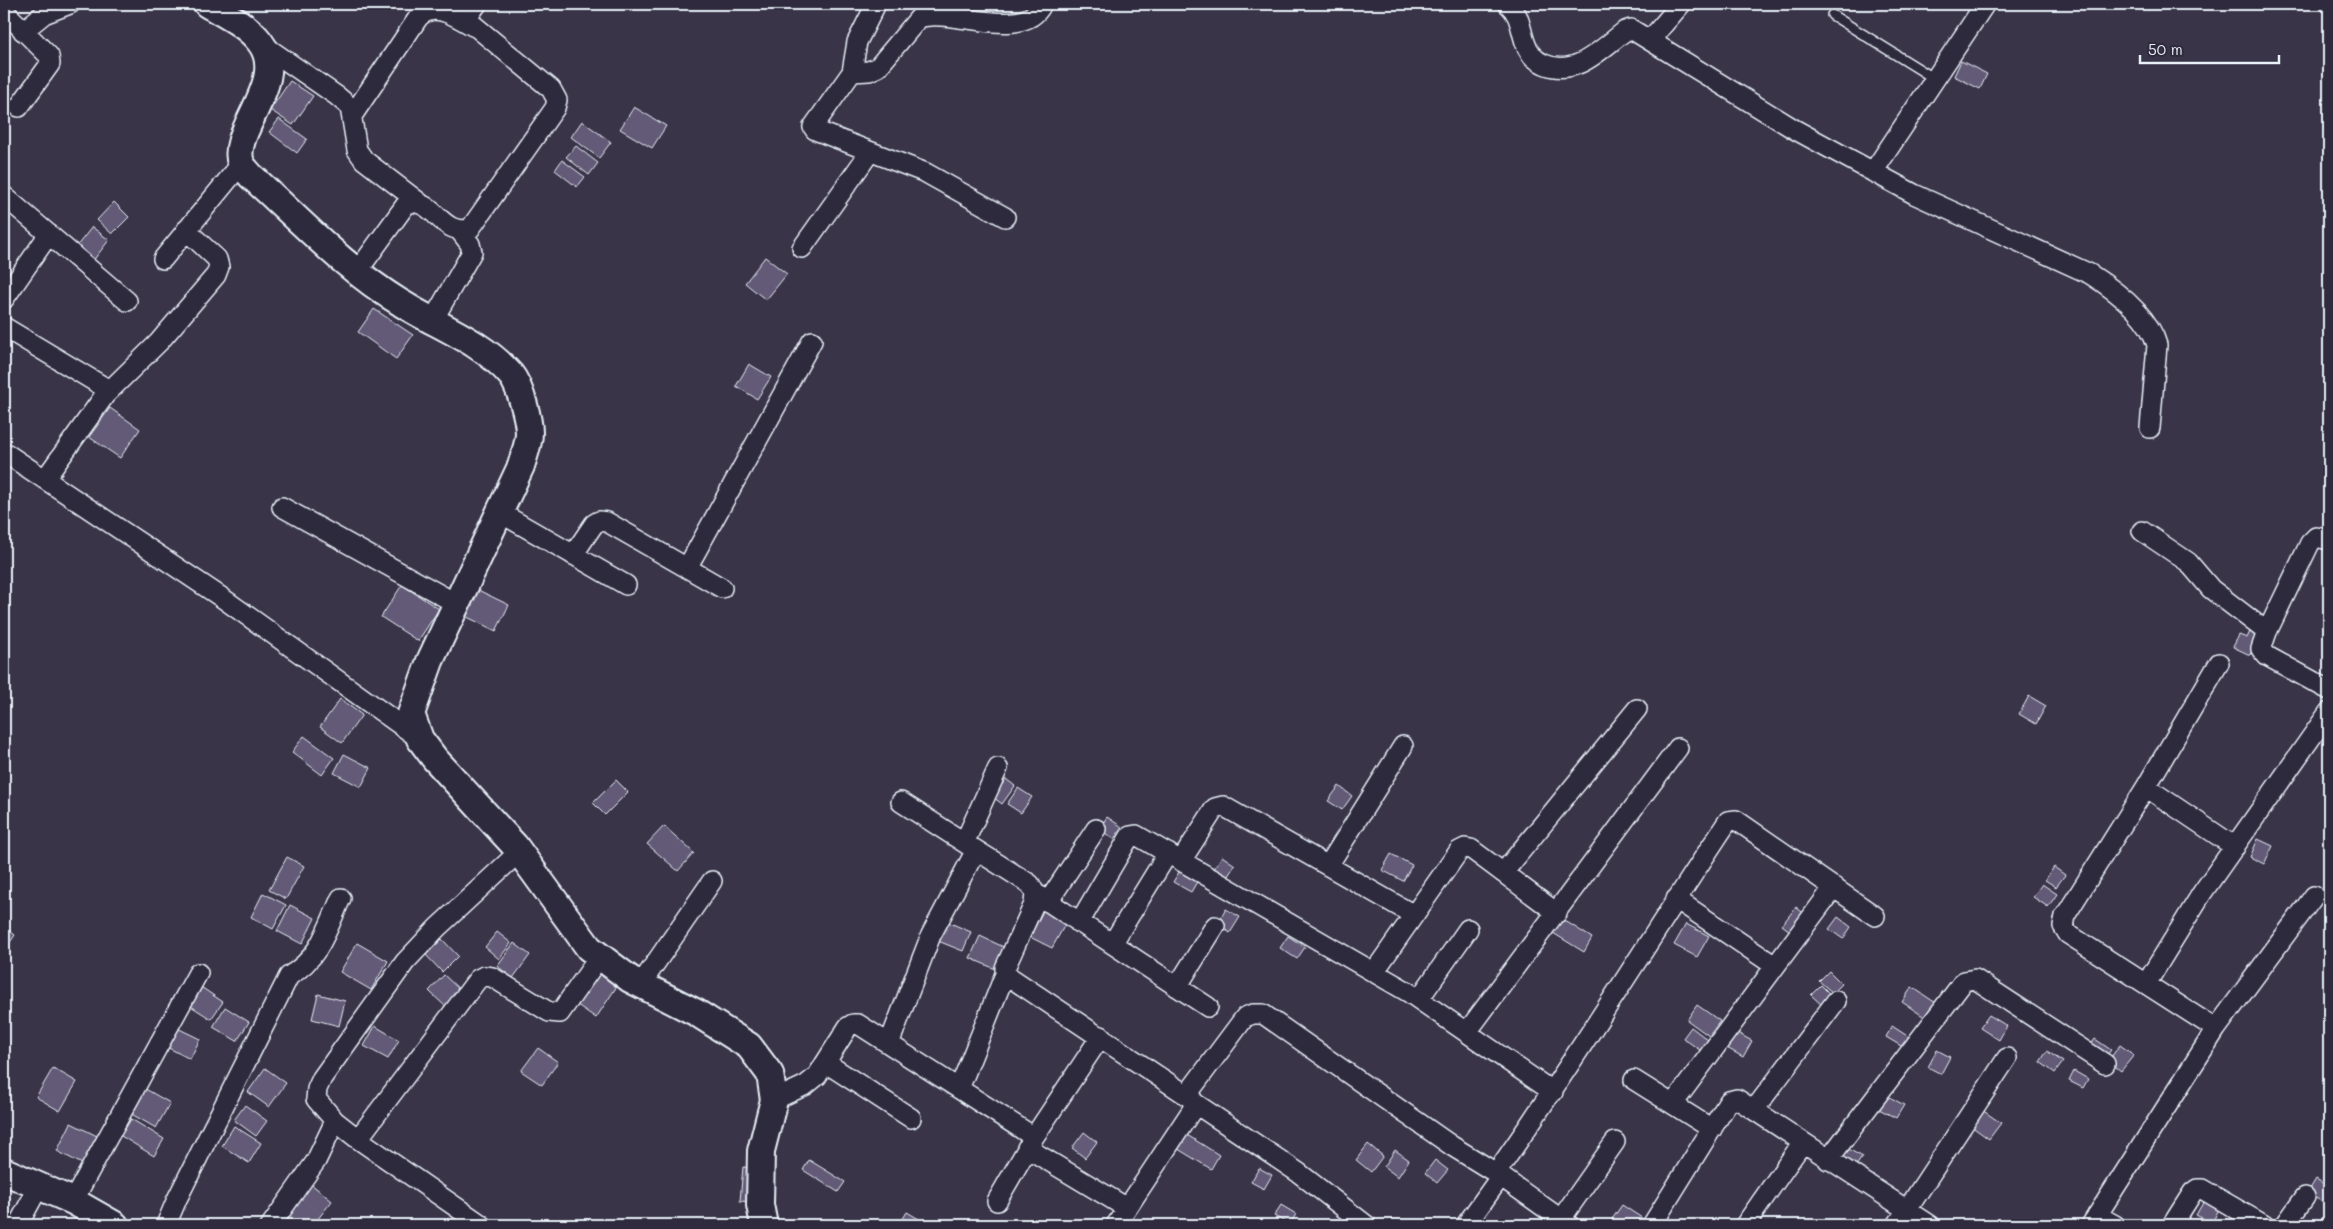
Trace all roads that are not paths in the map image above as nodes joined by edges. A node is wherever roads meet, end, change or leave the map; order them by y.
1 (70, 4) edge
2 (207, 4) edge
3 (477, 4) edge
4 (876, 4) edge
5 (1042, 4) edge
6 (1508, 4) edge
7 (1681, 4) edge
8 (1985, 4) edge
9 (4, 10) edge
10 (446, 10) edge
11 (1832, 15) dead end
12 (475, 27) junction
13 (23, 31) junction
14 (1650, 40) junction
15 (262, 44) junction
16 (852, 72) junction
17 (1935, 79) junction
18 (19, 107) dead end
19 (352, 116) junction
20 (870, 152) junction
21 (241, 164) junction
22 (1873, 172) junction
23 (4, 196) edge
24 (420, 203) junction
25 (1005, 217) dead end
26 (186, 230) junction
27 (460, 232) junction
28 (49, 234) junction
29 (802, 248) dead end
30 (163, 259) dead end
31 (357, 272) junction
32 (4, 299) edge
33 (127, 301) dead end
34 (433, 320) junction
35 (4, 326) edge
36 (812, 341) dead end
37 (109, 390) junction
38 (2150, 428) dead end
39 (6, 459) edge
40 (45, 479) junction
41 (282, 506) dead end
42 (499, 512) junction
43 (2142, 531) dead end
44 (2329, 540) edge
45 (573, 555) junction
46 (687, 568) junction
47 (626, 585) dead end
48 (722, 588) dead end
49 (457, 604) junction
50 (2267, 632) junction
51 (2220, 663) dead end
52 (2329, 690) edge
53 (1637, 709) dead end
54 (2329, 712) edge
55 (420, 739) junction
56 (1403, 746) dead end
57 (1678, 748) dead end
58 (998, 768) dead end
59 (2146, 788) junction
60 (901, 802) dead end
61 (1096, 829) dead end
62 (972, 847) junction
63 (2235, 847) junction
64 (519, 852) junction
65 (1174, 857) junction
66 (1328, 866) junction
67 (1503, 873) junction
68 (712, 882) dead end
69 (1834, 887) junction
70 (2314, 896) dead end
71 (341, 898) dead end
72 (1042, 898) junction
73 (1676, 899) junction
74 (1557, 913) junction
75 (1414, 915) junction
76 (1875, 916) dead end
77 (1080, 923) junction
78 (1215, 926) dead end
79 (1468, 928) dead end
80 (1112, 944) junction
81 (600, 956) junction
82 (1775, 966) junction
83 (198, 972) dead end
84 (1374, 972) junction
85 (1005, 974) junction
86 (640, 984) junction
87 (2146, 984) junction
88 (1177, 987) junction
89 (1419, 999) junction
90 (1836, 1001) dead end
91 (1208, 1007) dead end
92 (2216, 1029) junction
93 (1467, 1032) junction
94 (1101, 1036) junction
95 (889, 1044) junction
96 (2007, 1058) dead end
97 (826, 1063) junction
98 (2105, 1064) dead end
99 (1634, 1080) dead end
100 (959, 1089) junction
101 (1553, 1092) junction
102 (774, 1100) junction
103 (1192, 1100) junction
104 (1673, 1104) junction
105 (1754, 1110) junction
106 (912, 1118) dead end
107 (335, 1121) junction
108 (1712, 1129) junction
109 (358, 1139) junction
110 (1031, 1142) junction
111 (1616, 1142) dead end
112 (1803, 1142) junction
113 (1828, 1160) junction
114 (4, 1171) edge
115 (1498, 1174) junction
116 (39, 1186) junction
117 (2305, 1197) dead end
118 (997, 1200) dead end
119 (73, 1201) junction
120 (1127, 1208) junction
121 (1902, 1218) edge
122 (2094, 1220) edge
123 (472, 1222) edge
124 (1565, 1222) edge
125 (18, 1225) edge
126 (115, 1225) edge
127 (166, 1225) edge
128 (271, 1225) edge
129 (764, 1225) edge
130 (1116, 1225) edge
131 (1366, 1225) edge
132 (1466, 1225) edge
133 (1652, 1225) edge
134 (1745, 1225) edge
135 (1930, 1225) edge
136 (2115, 1225) edge
137 (2172, 1225) edge
138 (2264, 1225) edge
139 (2286, 1225) edge

1 - 13 street
2 - 15 street
3 - 12 street
4 - 16 street
5 - 16 street
6 - 14 street
7 - 14 street
8 - 17 street
9 - 13 street
10 - 12 street
10 - 19 street
11 - 17 lane
12 - 27 street
13 - 18 street
14 - 22 street
15 - 19 street
15 - 21 street
16 - 20 street
17 - 22 street
19 - 24 street
20 - 25 street
20 - 29 street
21 - 26 street
21 - 31 street
22 - 38 street
23 - 28 street
24 - 27 street
24 - 31 street
26 - 30 street
26 - 37 street
27 - 34 street
28 - 32 street
28 - 33 street
31 - 34 street
34 - 42 street
35 - 37 street
36 - 46 street
37 - 40 street
39 - 40 street
40 - 55 street
41 - 49 street
42 - 45 street
42 - 49 street
43 - 50 street
44 - 50 street
45 - 46 street
45 - 47 street
46 - 48 street
49 - 55 street
50 - 52 street
51 - 59 street
53 - 67 street
54 - 63 street
55 - 64 street
56 - 66 street
57 - 74 street
58 - 62 street
59 - 63 street
59 - 87 street
60 - 62 street
61 - 72 street
62 - 72 street
62 - 95 street
63 - 87 street
64 - 81 street
64 - 107 street
65 - 66 street
65 - 77 street
65 - 80 street
65 - 84 street
66 - 75 street
67 - 74 street
67 - 75 street
68 - 86 street
69 - 73 street
69 - 76 street
69 - 82 street
70 - 92 street
71 - 127 street
72 - 77 street
72 - 85 street
73 - 82 street
73 - 101 street
74 - 93 street
75 - 84 street
77 - 80 street
78 - 88 street
79 - 89 street
80 - 88 street
81 - 86 street
81 - 109 street
82 - 104 street
83 - 119 street
84 - 89 street
85 - 94 street
85 - 100 street
86 - 102 street
87 - 92 street
88 - 91 street
89 - 93 street
90 - 105 street
92 - 122 street
93 - 101 street
94 - 103 street
94 - 110 street
95 - 97 street
95 - 100 street
96 - 121 street
97 - 102 street
97 - 106 street
98 - 113 street
99 - 104 street
100 - 110 street
101 - 115 street
102 - 129 street
103 - 115 street
103 - 120 street
103 - 131 street
104 - 108 street
105 - 108 street
105 - 112 street
107 - 109 street
107 - 128 street
108 - 133 street
109 - 123 street
110 - 118 street
110 - 120 street
111 - 124 street
112 - 113 street
112 - 134 street
113 - 121 street
114 - 116 street
115 - 124 street
115 - 132 street
116 - 119 street
116 - 125 street
117 - 139 street
119 - 126 street
120 - 130 street
121 - 135 street
122 - 136 street
137 - 138 street

